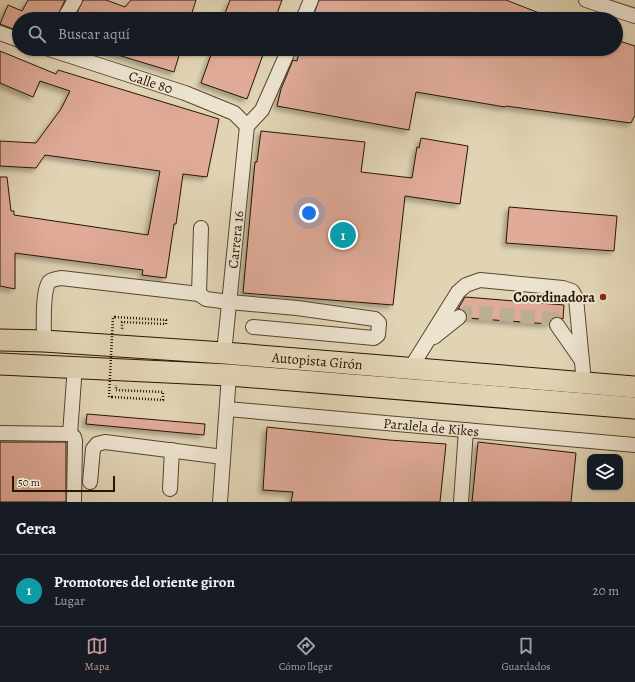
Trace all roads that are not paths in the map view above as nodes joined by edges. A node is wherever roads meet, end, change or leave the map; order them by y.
1 (75, 0) edge
2 (311, 0) edge
3 (586, 0) edge
4 (68, 12) edge
5 (306, 12) edge
6 (623, 12) edge
7 (623, 12) edge
8 (635, 16) edge
9 (0, 32) edge
10 (12, 37) edge
11 (71, 56) edge
12 (287, 56) edge
13 (247, 126) junction
14 (201, 228) dead end
15 (199, 294) junction
16 (229, 302) junction
17 (297, 308) junction
18 (459, 317) tunnel mouth
19 (557, 325) tunnel mouth
20 (254, 327) dead end
21 (294, 330) junction
22 (0, 340) edge
23 (44, 341) junction
24 (426, 343) junction
25 (224, 353) junction
26 (582, 361) junction
27 (0, 364) edge
28 (74, 366) junction
29 (410, 369) junction
30 (229, 375) junction
31 (584, 382) junction
32 (635, 387) edge
33 (635, 408) edge
34 (227, 409) junction
35 (466, 430) junction
36 (0, 433) edge
37 (70, 434) junction
38 (635, 445) edge
39 (172, 450) junction
40 (223, 457) junction
41 (90, 482) dead end
42 (170, 489) dead end
43 (74, 502) edge
44 (220, 502) edge
45 (461, 502) edge

1 - 4 street
2 - 5 street
3 - 6 street
7 - 8 street
9 - 10 street
11 - 13 street, Calle 80
12 - 13 street
13 - 16 street, Carrera 16
14 - 15 street
15 - 16 street
15 - 23 street
16 - 17 street
16 - 25 street, Carrera 16
17 - 21 street
17 - 21 street
18 - 24 street
19 - 26 street
20 - 21 street
22 - 23 highway, Autopista Girón
23 - 25 highway, Autopista Girón
24 - 26 street
24 - 29 street
25 - 29 highway, Autopista Girón
26 - 31 street
27 - 28 highway, Autopista Girón
28 - 30 highway, Autopista Girón
28 - 37 street
29 - 31 highway, Autopista Girón
30 - 33 highway, Autopista Girón
30 - 34 street
31 - 32 highway, Autopista Girón
34 - 35 street, Paralela de Kikes
34 - 40 street
35 - 38 street, Paralela de Kikes
35 - 45 street
36 - 37 street
37 - 43 street
39 - 40 street
39 - 41 street
39 - 42 street
40 - 44 street

